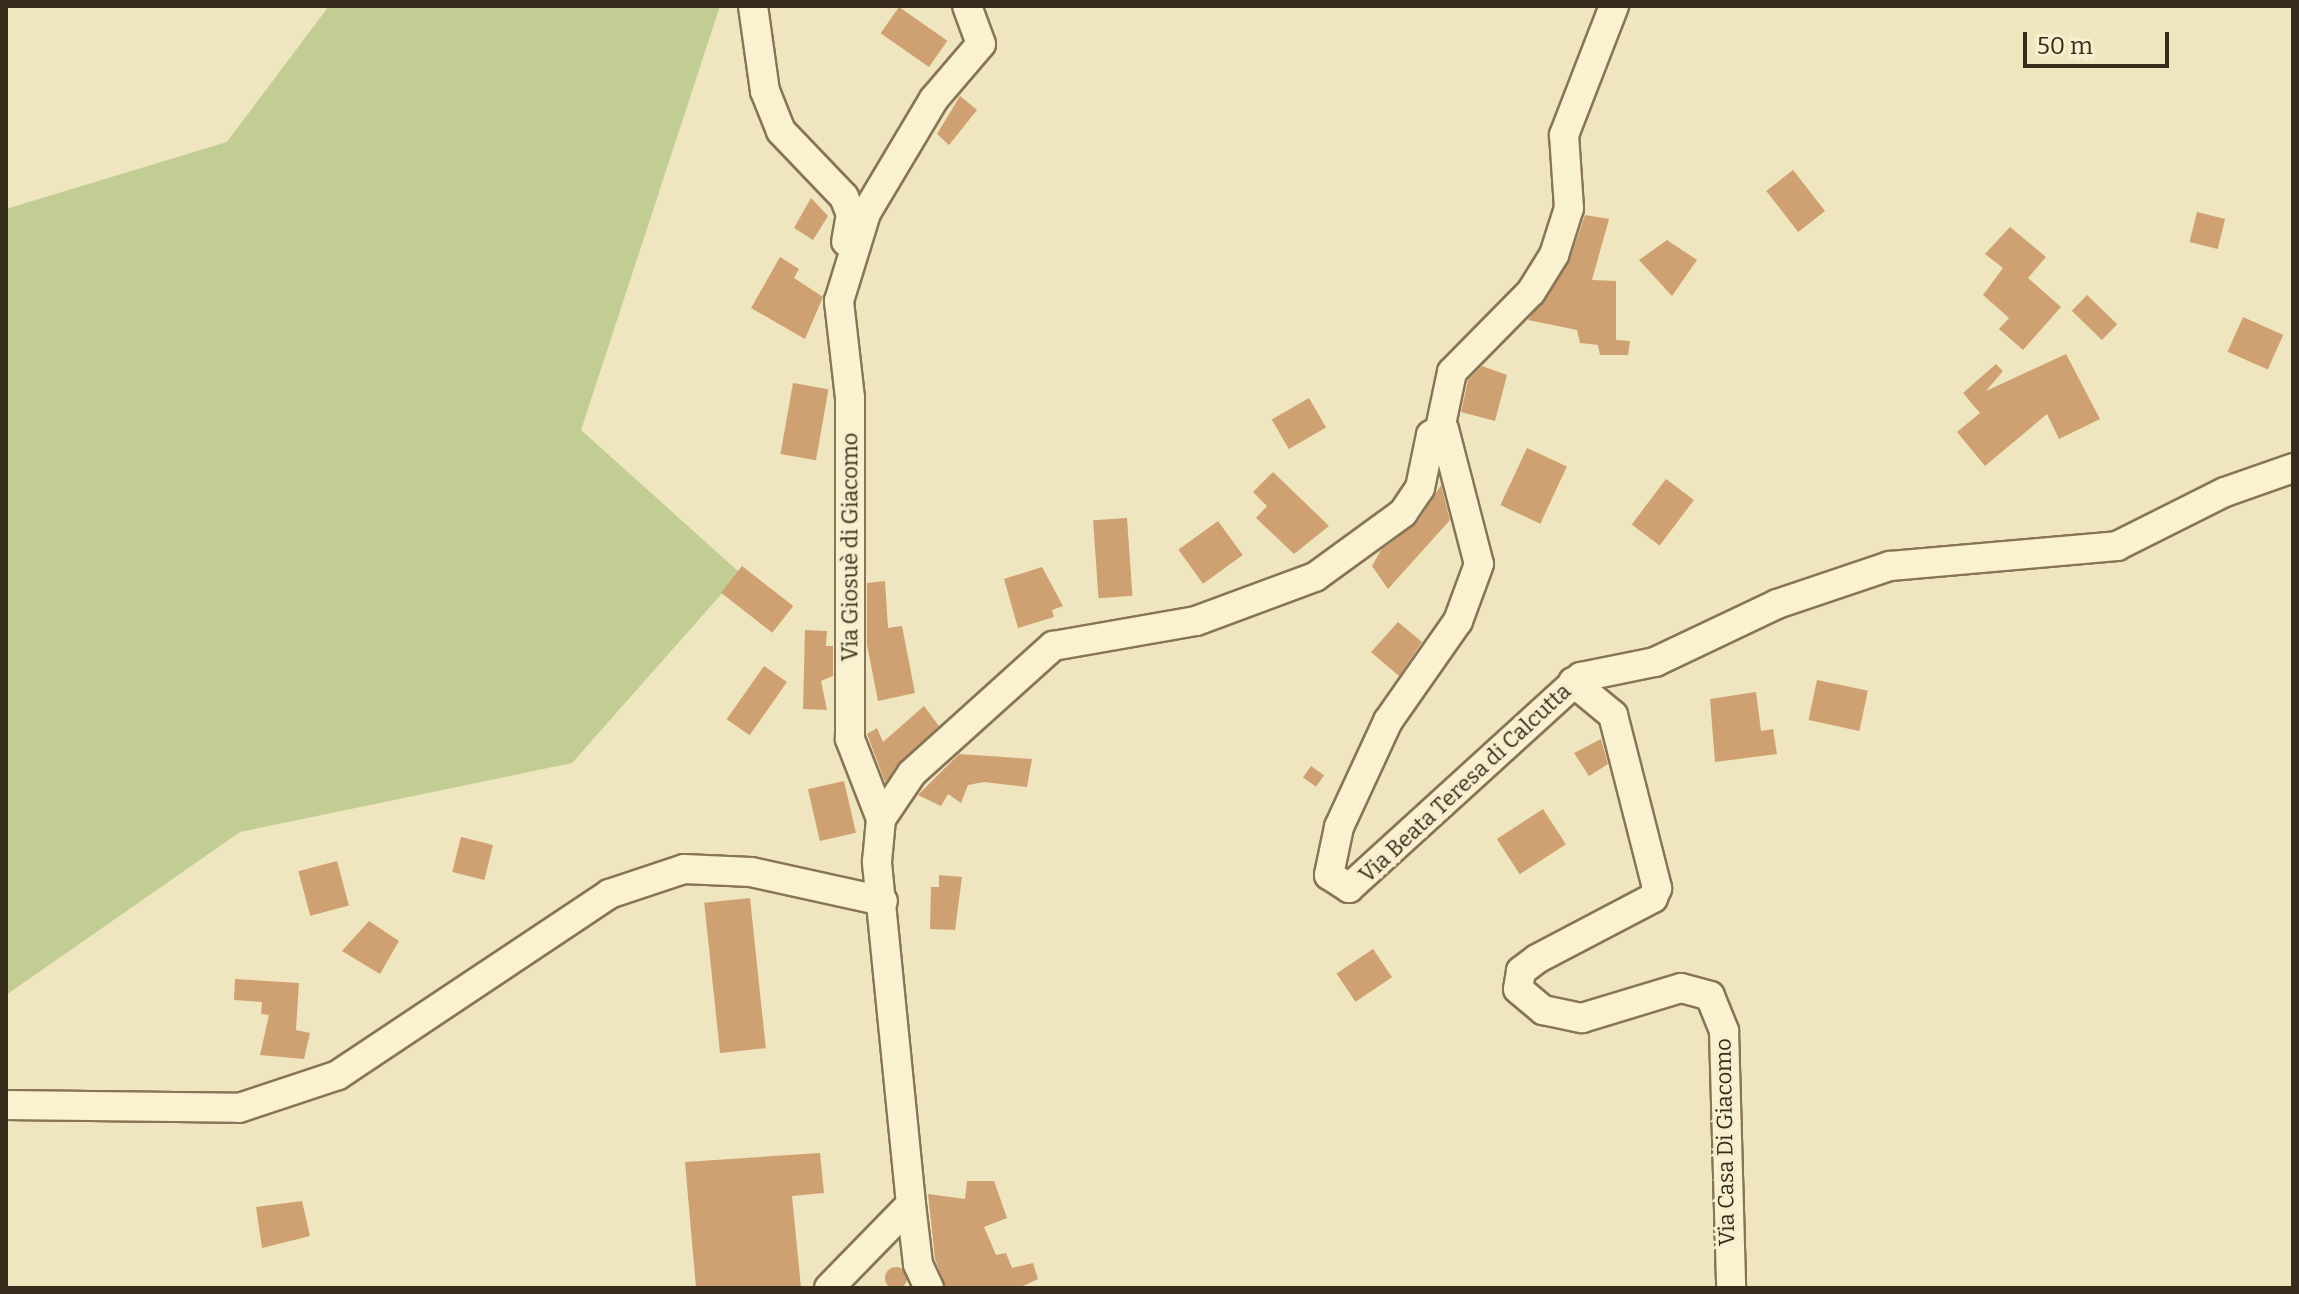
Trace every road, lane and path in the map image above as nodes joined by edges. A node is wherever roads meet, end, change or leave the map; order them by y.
1 (753, 6) edge
2 (967, 6) edge
3 (1614, 6) edge
4 (844, 271) junction
5 (1440, 429) junction
6 (2293, 468) edge
7 (1573, 682) junction
8 (881, 819) junction
9 (883, 901) junction
10 (6, 1105) edge
11 (911, 1204) junction
12 (829, 1288) edge
13 (929, 1288) edge
14 (1731, 1288) edge

1 - 4 street, Via Giosuè di Giacomo
2 - 4 street, Via Giosuè di Giacomo
3 - 5 street
4 - 8 street, Via Giosuè di Giacomo
5 - 7 street, Via Beata Teresa di Calcutta
5 - 8 street
6 - 7 street, Via Beata Teresa di Calcutta
7 - 14 street, Via Casa Di Giacomo
8 - 9 street
9 - 10 street
9 - 11 street
11 - 12 street
11 - 13 street

